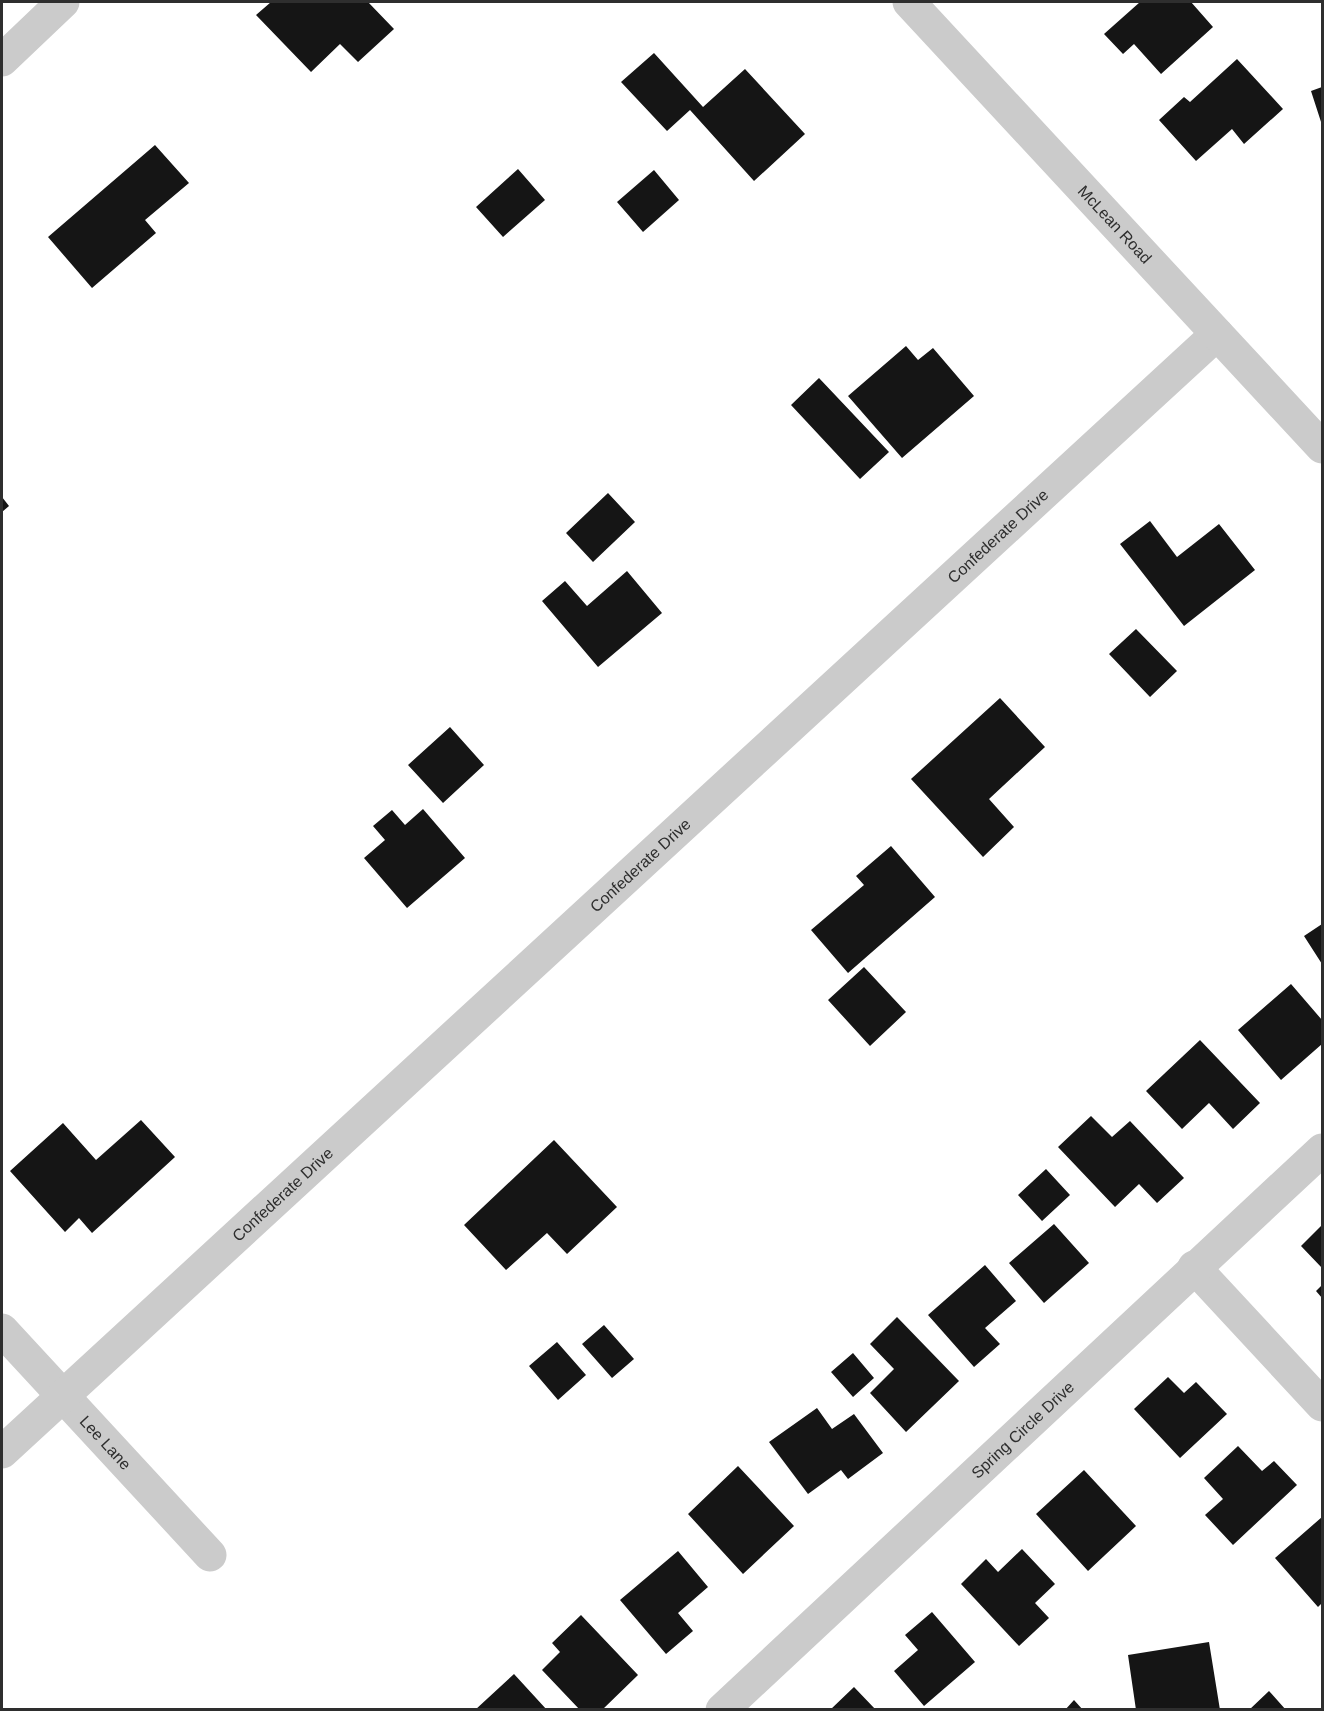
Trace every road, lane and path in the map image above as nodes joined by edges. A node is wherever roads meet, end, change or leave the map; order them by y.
1 (63, 2) edge
2 (909, 2) edge
3 (2, 60) edge
4 (1217, 333) junction
5 (1323, 447) edge
6 (1323, 1150) edge
7 (1194, 1267) junction
8 (2, 1330) edge
9 (63, 1397) junction
10 (1323, 1406) edge
11 (2, 1452) edge
12 (210, 1555) dead end
13 (722, 1710) edge

1 - 3 street
2 - 4 street, McLean Road
4 - 5 street, McLean Road
4 - 9 street, Confederate Drive
6 - 7 street, Spring Circle Drive
7 - 10 street
7 - 13 street, Spring Circle Drive
8 - 9 street, Lee Lane
9 - 11 street, Confederate Drive
9 - 12 street, Lee Lane

